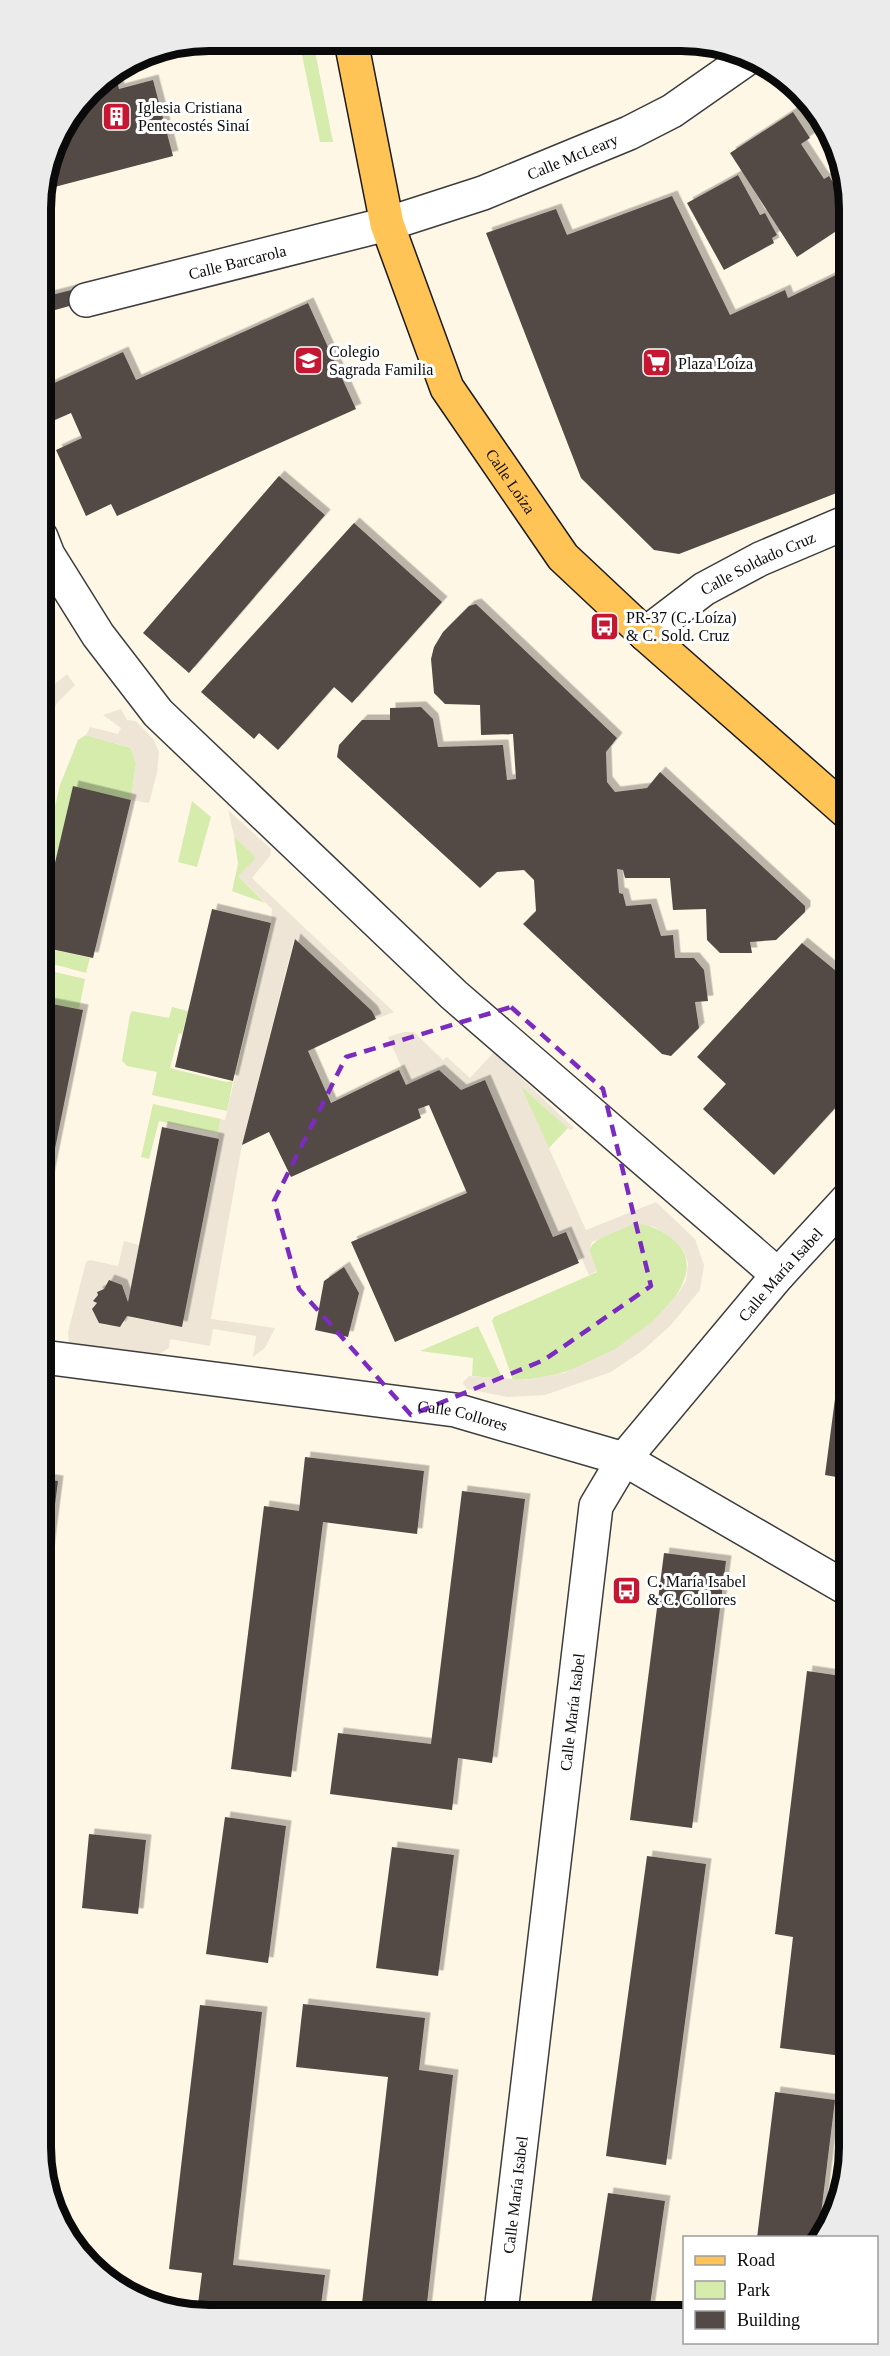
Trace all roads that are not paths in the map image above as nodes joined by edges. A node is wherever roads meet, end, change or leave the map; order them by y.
1 (353, 51) edge
2 (741, 63) edge
3 (387, 224) junction
4 (86, 300) dead end
5 (839, 525) edge
6 (51, 560) edge
7 (645, 634) junction
8 (839, 805) edge
9 (839, 1209) edge
10 (778, 1275) junction
11 (51, 1358) edge
12 (624, 1459) junction
13 (839, 1584) edge
14 (502, 2305) edge

1 - 3 main road, Calle Loíza
2 - 3 street, Calle McLeary
3 - 4 street, Calle Barcarola
3 - 7 main road, Calle Loíza
5 - 7 street, Calle Soldado Cruz
6 - 10 street
7 - 8 main road, Calle Loíza
9 - 10 street, Calle María Isabel
10 - 12 street, Calle María Isabel
11 - 12 street, Calle Collores
12 - 13 street, Calle Collores
12 - 14 street, Calle María Isabel

